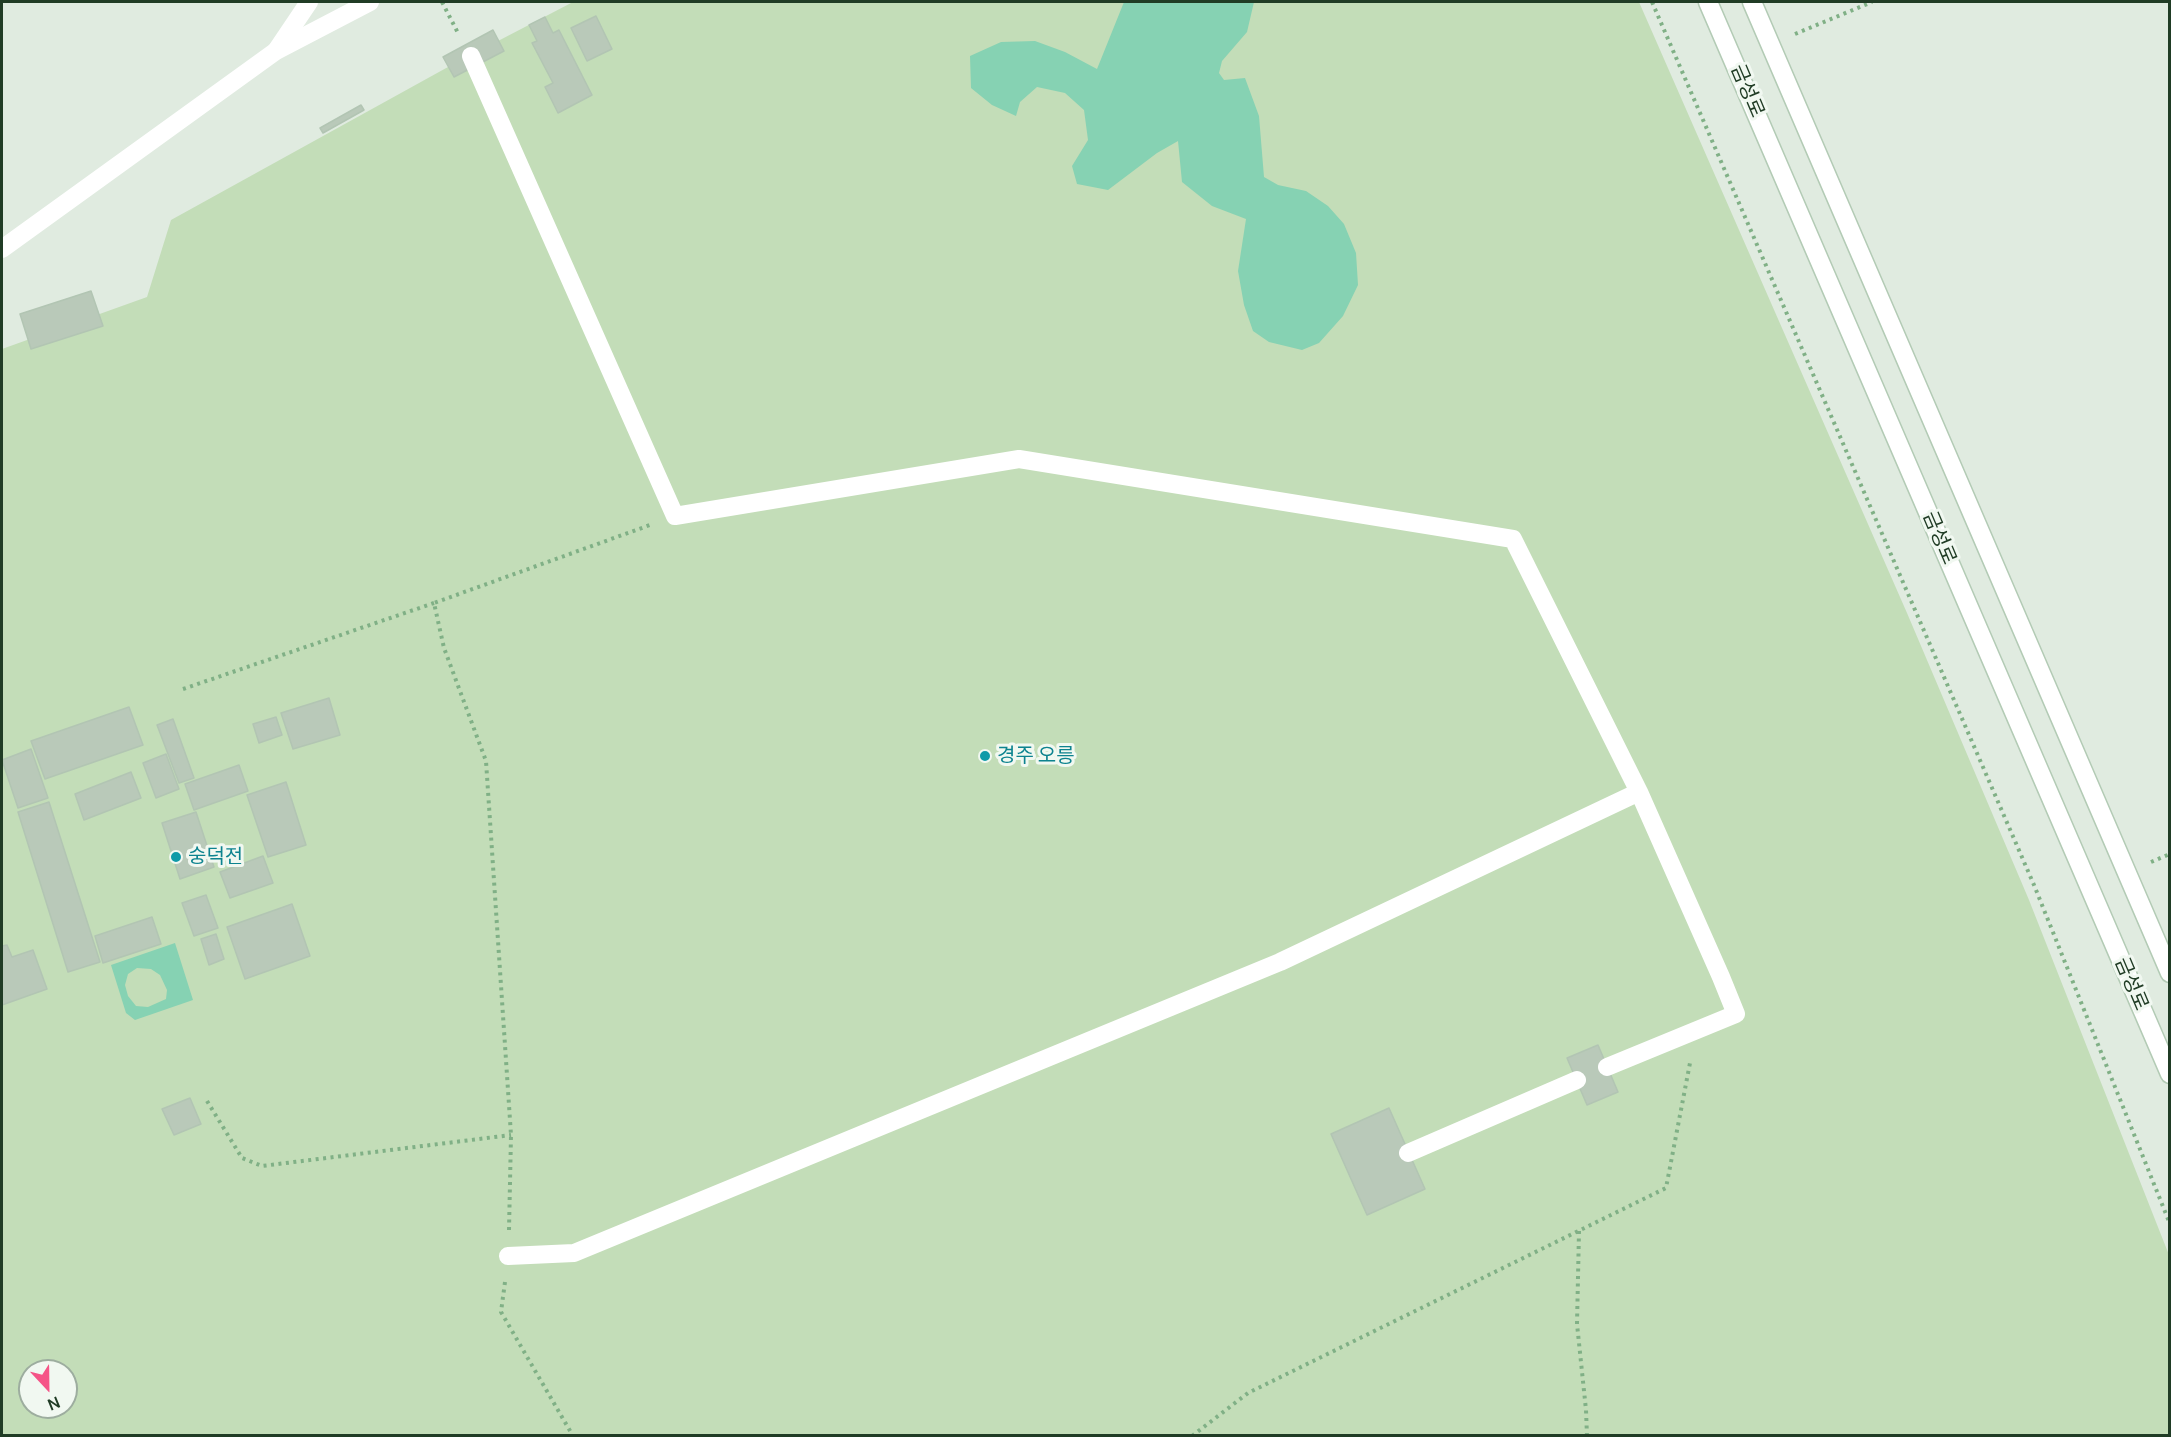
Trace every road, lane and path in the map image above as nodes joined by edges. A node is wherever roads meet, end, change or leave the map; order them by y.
1 (309, 2) edge
2 (370, 2) edge
3 (442, 2) edge
4 (1652, 2) edge
5 (1708, 2) edge
6 (1752, 2) edge
7 (1872, 2) edge
8 (1770, 45) junction
9 (276, 51) junction
10 (471, 56) joint
11 (2, 249) edge
12 (675, 516) junction
13 (434, 603) junction
14 (183, 689) dead end
15 (1639, 792) junction
16 (2169, 973) edge
17 (1696, 1030) junction
18 (1607, 1067) dead end
19 (2169, 1074) edge
20 (1577, 1080) dead end
21 (207, 1101) dead end
22 (511, 1135) junction
23 (1408, 1153) dead end
24 (2169, 1224) edge
25 (1579, 1231) junction
26 (508, 1256) junction
27 (573, 1436) edge
28 (1192, 1436) edge
29 (1587, 1436) edge

1 - 9 street
2 - 9 street
3 - 10 path
4 - 24 path
5 - 19 street, 금성로
6 - 8 street, 금성로
7 - 8 path
8 - 16 street, 금성로
9 - 11 street
10 - 12 street
12 - 13 path
12 - 15 street
13 - 14 path
13 - 22 path
15 - 17 street
15 - 26 street
17 - 18 street
17 - 25 path
20 - 23 street
21 - 22 path
22 - 26 path
25 - 28 path
25 - 29 path
26 - 27 path

